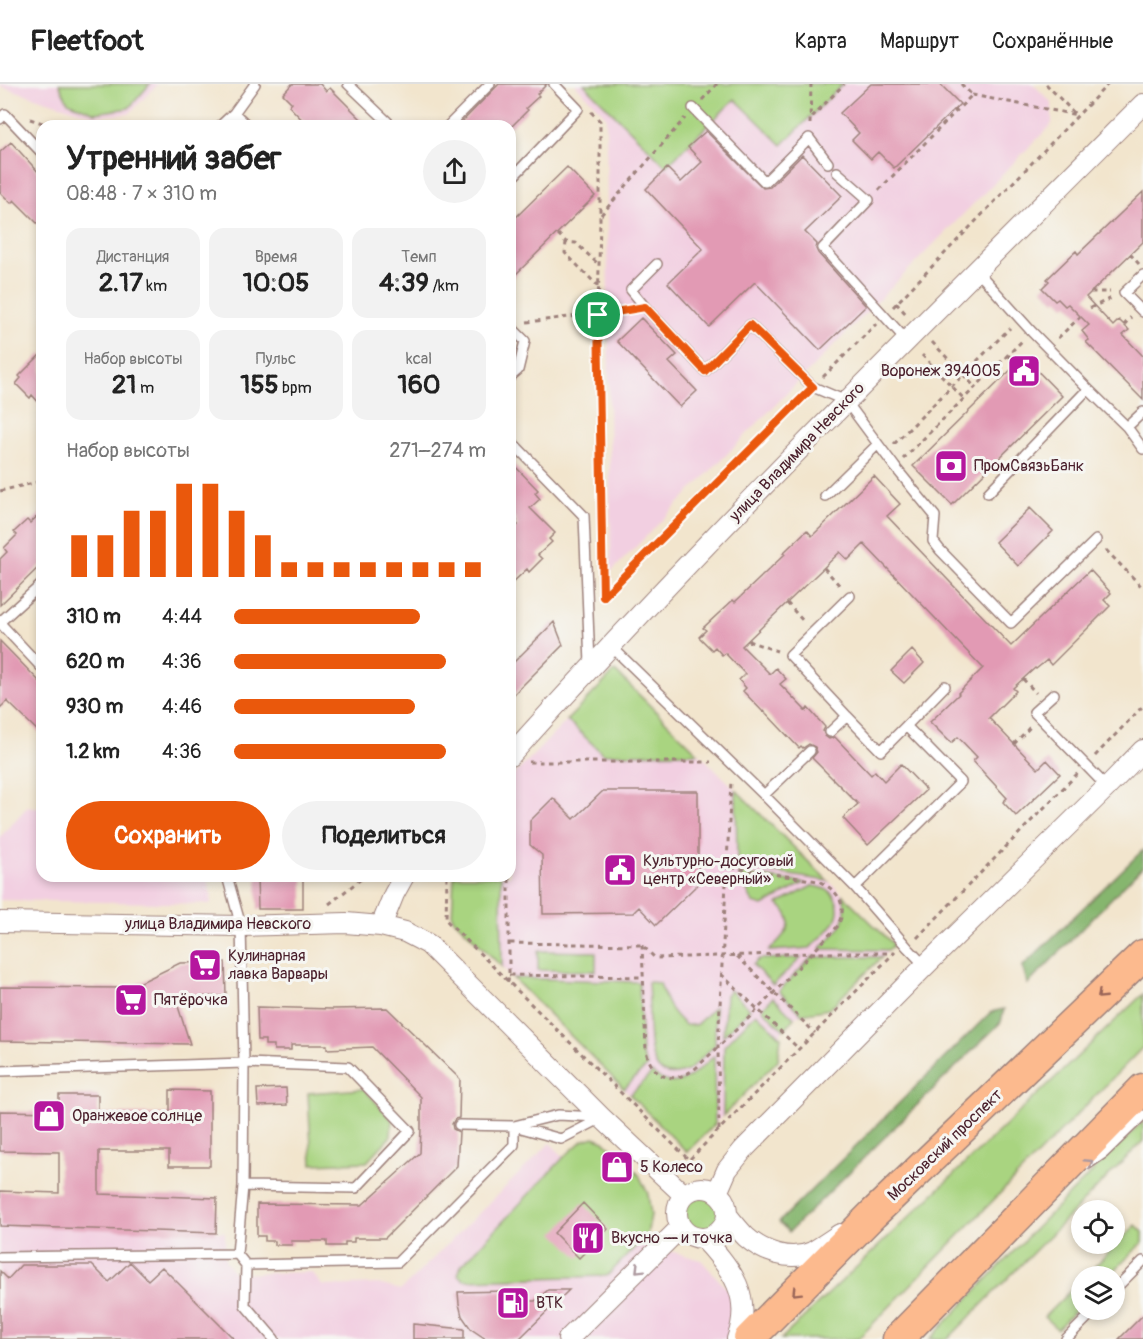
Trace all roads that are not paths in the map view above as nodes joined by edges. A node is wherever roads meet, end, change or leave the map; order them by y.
1 (255, 84) edge
2 (348, 84) edge
3 (490, 84) edge
4 (554, 84) edge
5 (1143, 104) edge
6 (693, 108) road end
7 (234, 113) junction
8 (0, 119) edge
9 (226, 120) edge
10 (242, 120) edge
11 (386, 120) edge
12 (454, 120) edge
13 (36, 147) edge
14 (828, 163) dead end
15 (837, 172) dead end
16 (516, 174) edge
17 (657, 264) dead end
18 (977, 271) junction
19 (1143, 275) edge
20 (1143, 312) edge
21 (516, 332) edge
22 (913, 335) junction
23 (516, 372) edge
24 (1088, 389) junction
25 (846, 401) junction
26 (1143, 412) edge
27 (1127, 427) junction
28 (878, 444) junction
29 (516, 446) edge
30 (1143, 449) edge
31 (988, 492) dead end
32 (825, 496) dead end
33 (1096, 540) road end
34 (36, 590) edge
35 (850, 596) road end
36 (0, 623) edge
37 (611, 646) junction
38 (36, 662) edge
39 (590, 667) junction
40 (945, 687) dead end
41 (1054, 694) dead end
42 (847, 716) junction
43 (906, 726) junction
44 (830, 732) dead end
45 (1143, 750) edge
46 (810, 751) dead end
47 (518, 759) edge
48 (1107, 787) junction
49 (764, 795) junction
50 (229, 882) edge
51 (401, 882) edge
52 (855, 887) junction
53 (0, 922) edge
54 (241, 926) junction
55 (381, 926) junction
56 (1143, 955) edge
57 (925, 966) junction
58 (244, 1063) junction
59 (0, 1071) edge
60 (1143, 1089) edge
61 (1143, 1115) edge
62 (602, 1118) junction
63 (459, 1125) dead end
64 (514, 1126) junction
65 (421, 1127) dead end
66 (410, 1131) junction
67 (243, 1186) junction
68 (717, 1193) junction
69 (684, 1195) junction
70 (1038, 1196) junction
71 (873, 1214) junction
72 (727, 1215) junction
73 (680, 1228) junction
74 (704, 1239) junction
75 (237, 1254) junction
76 (0, 1257) edge
77 (1143, 1261) edge
78 (246, 1265) junction
79 (1125, 1279) edge
80 (956, 1294) dead end
81 (1085, 1320) edge
82 (274, 1339) edge
83 (568, 1339) edge
84 (737, 1339) edge
85 (749, 1339) edge
86 (898, 1339) edge
87 (1066, 1339) edge

1 - 7 lane
2 - 11 lane
3 - 12 lane
4 - 16 lane
5 - 18 street, улица Владимира Невского
6 - 14 lane
7 - 9 lane
7 - 10 lane
8 - 13 lane
15 - 22 lane
17 - 25 lane
18 - 22 street, улица Владимира Невского
18 - 24 lane
19 - 20 lane
21 - 23 lane
22 - 25 street, улица Владимира Невского
24 - 27 lane
24 - 31 lane
25 - 28 lane
25 - 37 street, улица Владимира Невского
26 - 27 lane
27 - 30 lane
28 - 32 lane
28 - 33 lane
29 - 39 lane
34 - 36 lane
35 - 42 lane
36 - 38 lane
37 - 39 street, улица Владимира Невского
37 - 49 lane
39 - 47 street, улица Владимира Невского
40 - 43 lane
41 - 48 lane
42 - 43 lane
42 - 44 lane
43 - 52 lane
45 - 48 street
46 - 49 lane
48 - 57 street
49 - 52 lane
50 - 54 lane
51 - 55 street
52 - 57 lane
53 - 54 street, улица Владимира Невского
54 - 55 street, улица Владимира Невского
54 - 58 lane
55 - 62 street, улица Владимира Невского
56 -> 71 main road, Московский проспект
57 - 68 street
58 - 59 lane
58 - 66 lane
58 - 67 lane
60 - 70 main road
70 -> 61 lane
62 - 64 lane
62 - 64 lane
62 - 69 street, улица Владимира Невского
63 - 64 lane
64 - 78 lane
65 - 66 lane
66 - 67 lane
67 - 75 lane
68 - 69 street
68 - 72 street
69 - 73 street
70 - 80 lane
70 - 86 main road
71 - 72 street
71 -> 85 main road, Московский проспект
72 - 74 street
73 - 74 street
73 -> 83 street
74 - 84 street
75 - 76 lane
75 - 78 lane
77 - 79 lane
78 - 82 lane
81 - 87 lane

